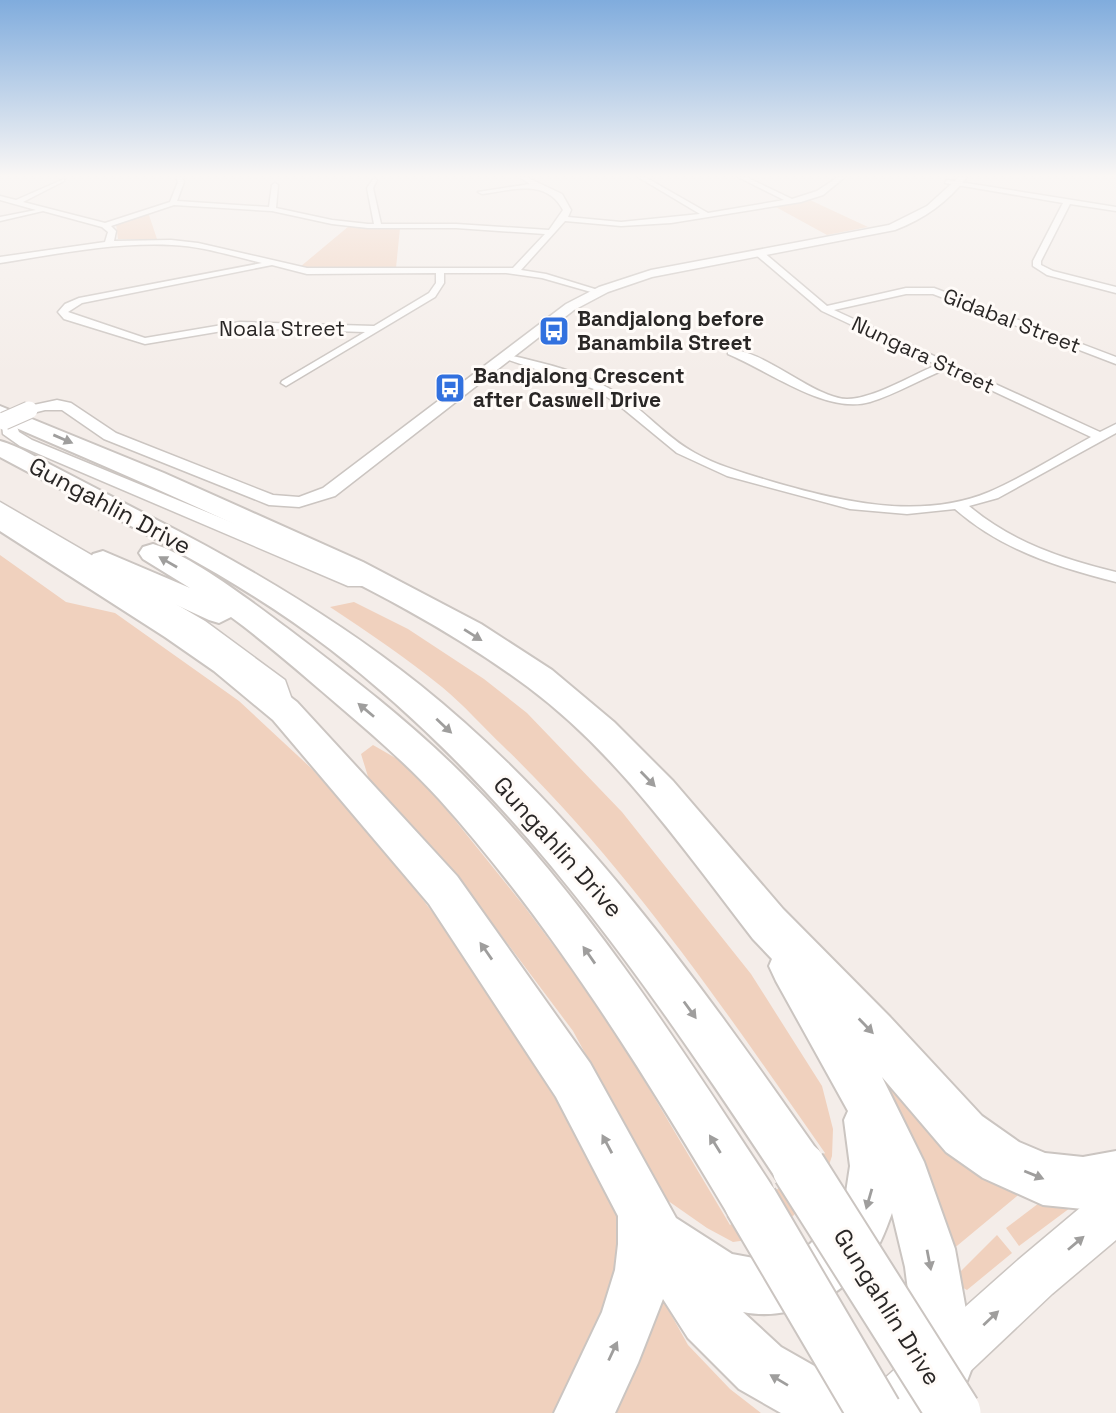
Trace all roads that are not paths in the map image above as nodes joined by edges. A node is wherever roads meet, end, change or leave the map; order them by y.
1 (542, 243) edge
2 (812, 243) edge
3 (1046, 243) edge
4 (109, 244) joint
5 (759, 253) junction
6 (0, 260) edge
7 (269, 264) junction
8 (440, 269) junction
9 (515, 271) junction
10 (1116, 290) edge
11 (595, 292) junction
12 (825, 309) junction
13 (376, 329) junction
14 (732, 352) dead end
15 (505, 357) junction
16 (1116, 361) edge
17 (945, 365) junction
18 (286, 383) dead end
19 (3, 426) edge
20 (1116, 428) edge
21 (1100, 436) junction
22 (57, 457) junction
23 (0, 470) edge
24 (960, 506) junction
25 (8, 515) edge
26 (1116, 577) edge
27 (414, 601) junction
28 (298, 653) junction
29 (393, 681) junction
30 (768, 924) junction
31 (846, 1063) junction
32 (1116, 1177) edge
33 (1116, 1209) edge
34 (647, 1217) junction
35 (946, 1360) junction
36 (584, 1413) edge
37 (839, 1413) edge
38 (875, 1413) edge
39 (886, 1413) edge
40 (954, 1413) edge

1 - 9 street
2 - 5 street
3 - 10 street
4 - 6 street
4 - 7 street
5 - 11 street
5 - 12 street, Nungara Street
7 - 8 street
7 - 13 street, Noala Street
8 - 9 street
8 - 13 street, Noala Street
9 - 11 street
11 - 15 street
12 - 16 street, Gidabal Street
12 - 17 street, Nungara Street
13 - 18 street
14 - 17 street
15 - 19 street, bridge
15 - 24 street
17 - 21 street, Nungara Street
19 - 22 street
19 -> 27 highway
19 - 29 highway, Gungahlin Drive
20 - 21 street
21 - 24 street
22 - 27 street
22 - 29 highway
28 -> 23 highway, Gungahlin Drive
24 - 26 street
25 - 28 highway
34 -> 25 highway
27 -> 30 highway
38 -> 28 highway, Gungahlin Drive, bridge
29 -> 40 highway, Gungahlin Drive, bridge
30 - 31 highway
30 -> 32 highway
31 -> 34 highway
31 -> 35 highway
35 -> 33 main road
36 -> 34 highway
37 -> 34 highway
35 - 39 main road
35 - 40 main road

